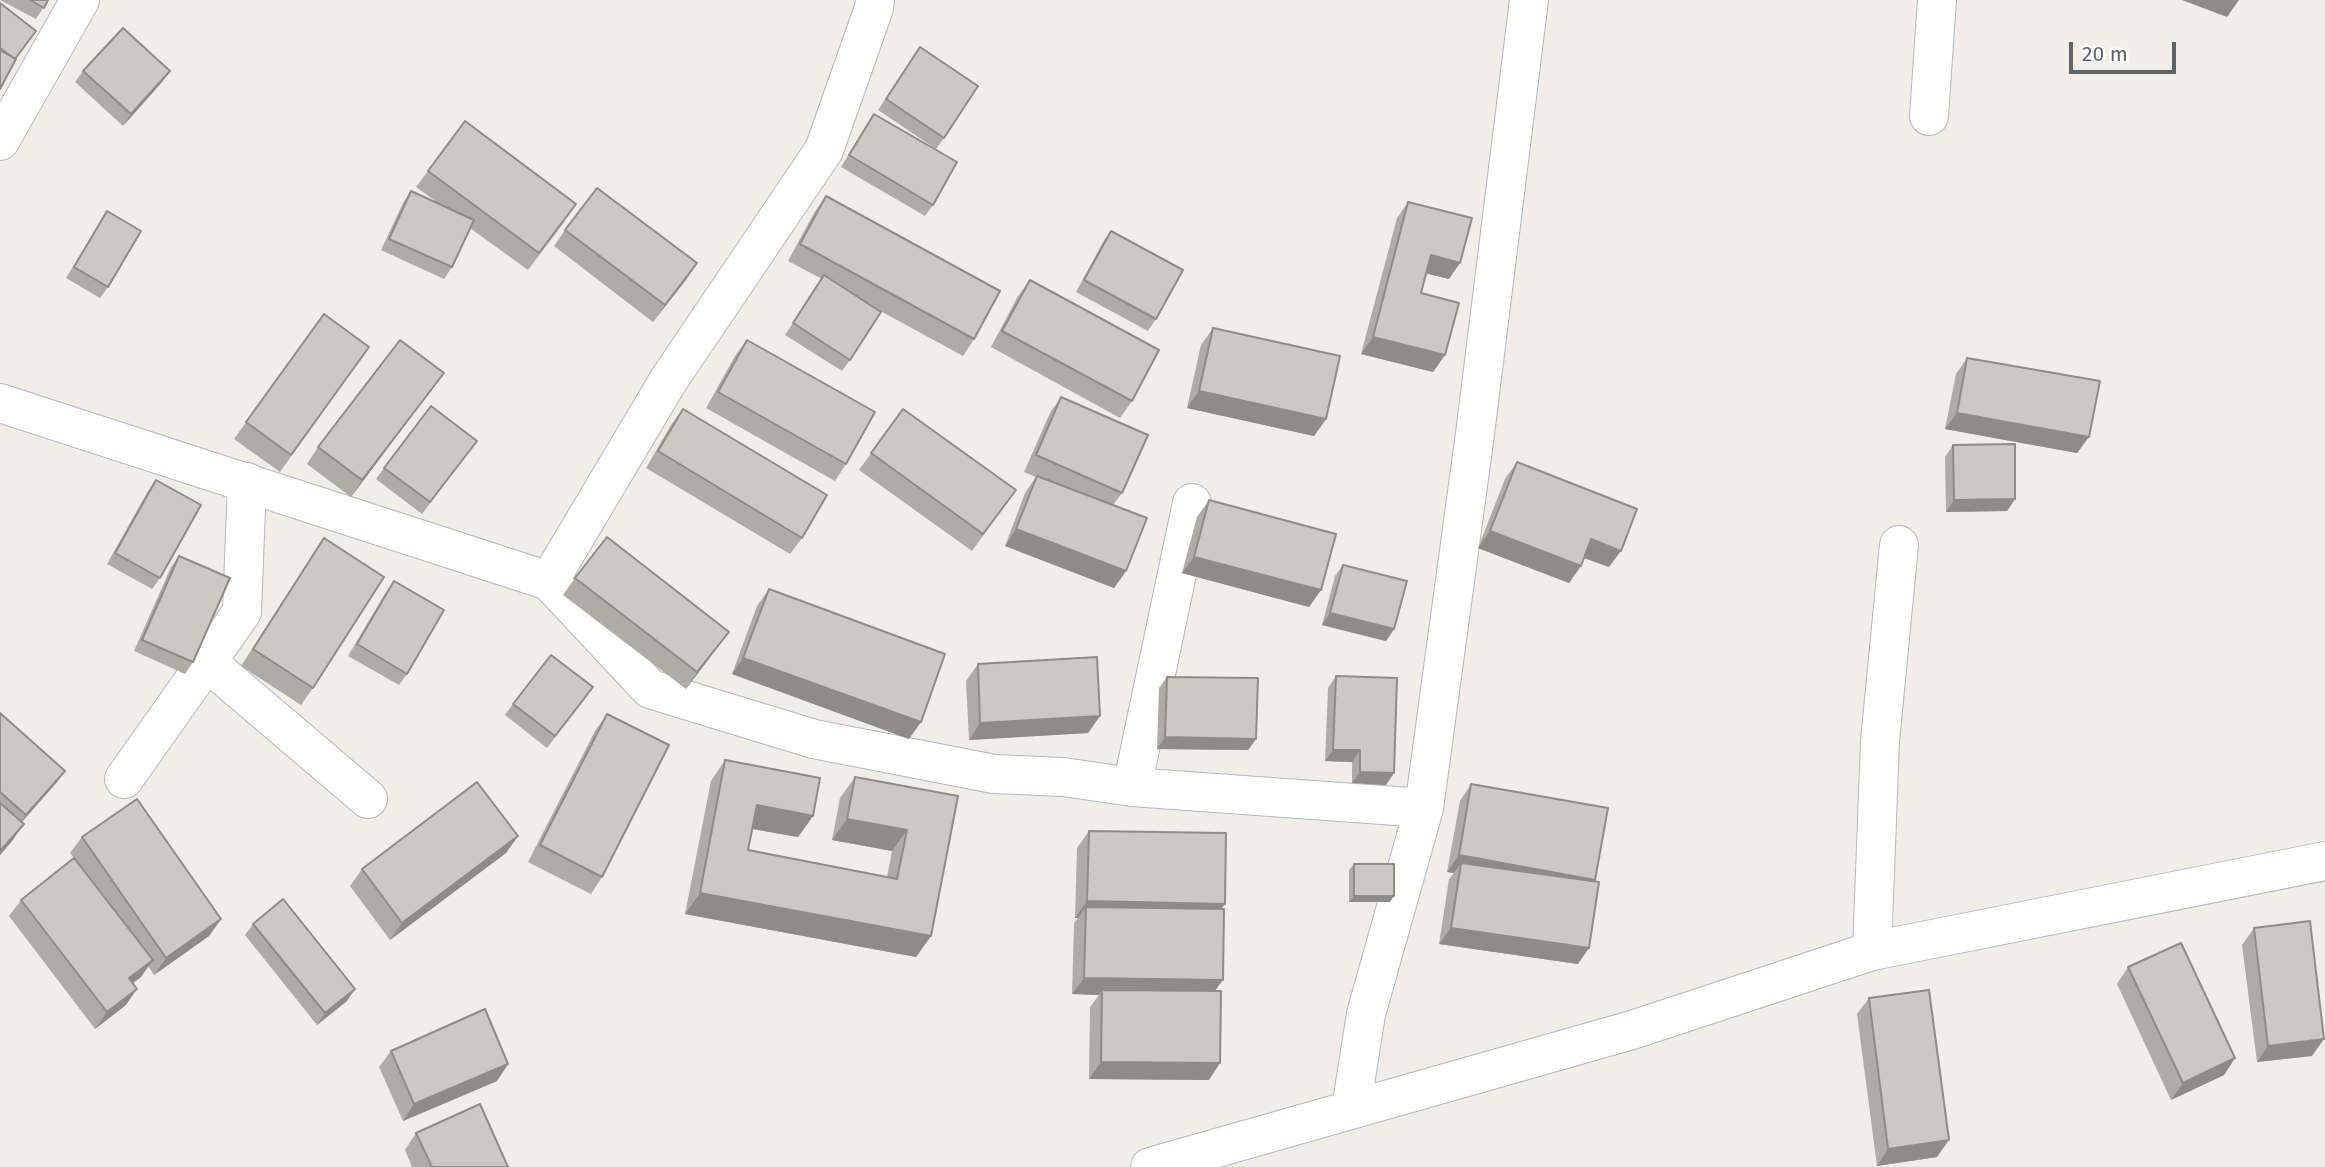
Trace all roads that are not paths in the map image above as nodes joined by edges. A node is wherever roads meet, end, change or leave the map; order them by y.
1 (80, 0) edge
2 (875, 0) edge
3 (1529, 0) edge
4 (1937, 0) edge
5 (1929, 116) dead end
6 (0, 141) edge
7 (0, 403) edge
8 (247, 482) junction
9 (1192, 503) dead end
10 (1899, 545) dead end
11 (549, 580) junction
12 (207, 662) junction
13 (124, 779) dead end
14 (1132, 787) junction
15 (368, 799) dead end
16 (1424, 808) junction
17 (2325, 861) edge
18 (1872, 951) junction
19 (1351, 1109) junction
20 (1150, 1167) edge

1 - 6 street
2 - 11 street
3 - 16 street
4 - 5 street
7 - 8 street
8 - 11 street
8 - 12 street
9 - 14 street
10 - 18 street
11 - 14 street
12 - 13 street
12 - 15 street
14 - 16 street
16 - 19 street
17 - 18 street
18 - 19 street
19 - 20 street

